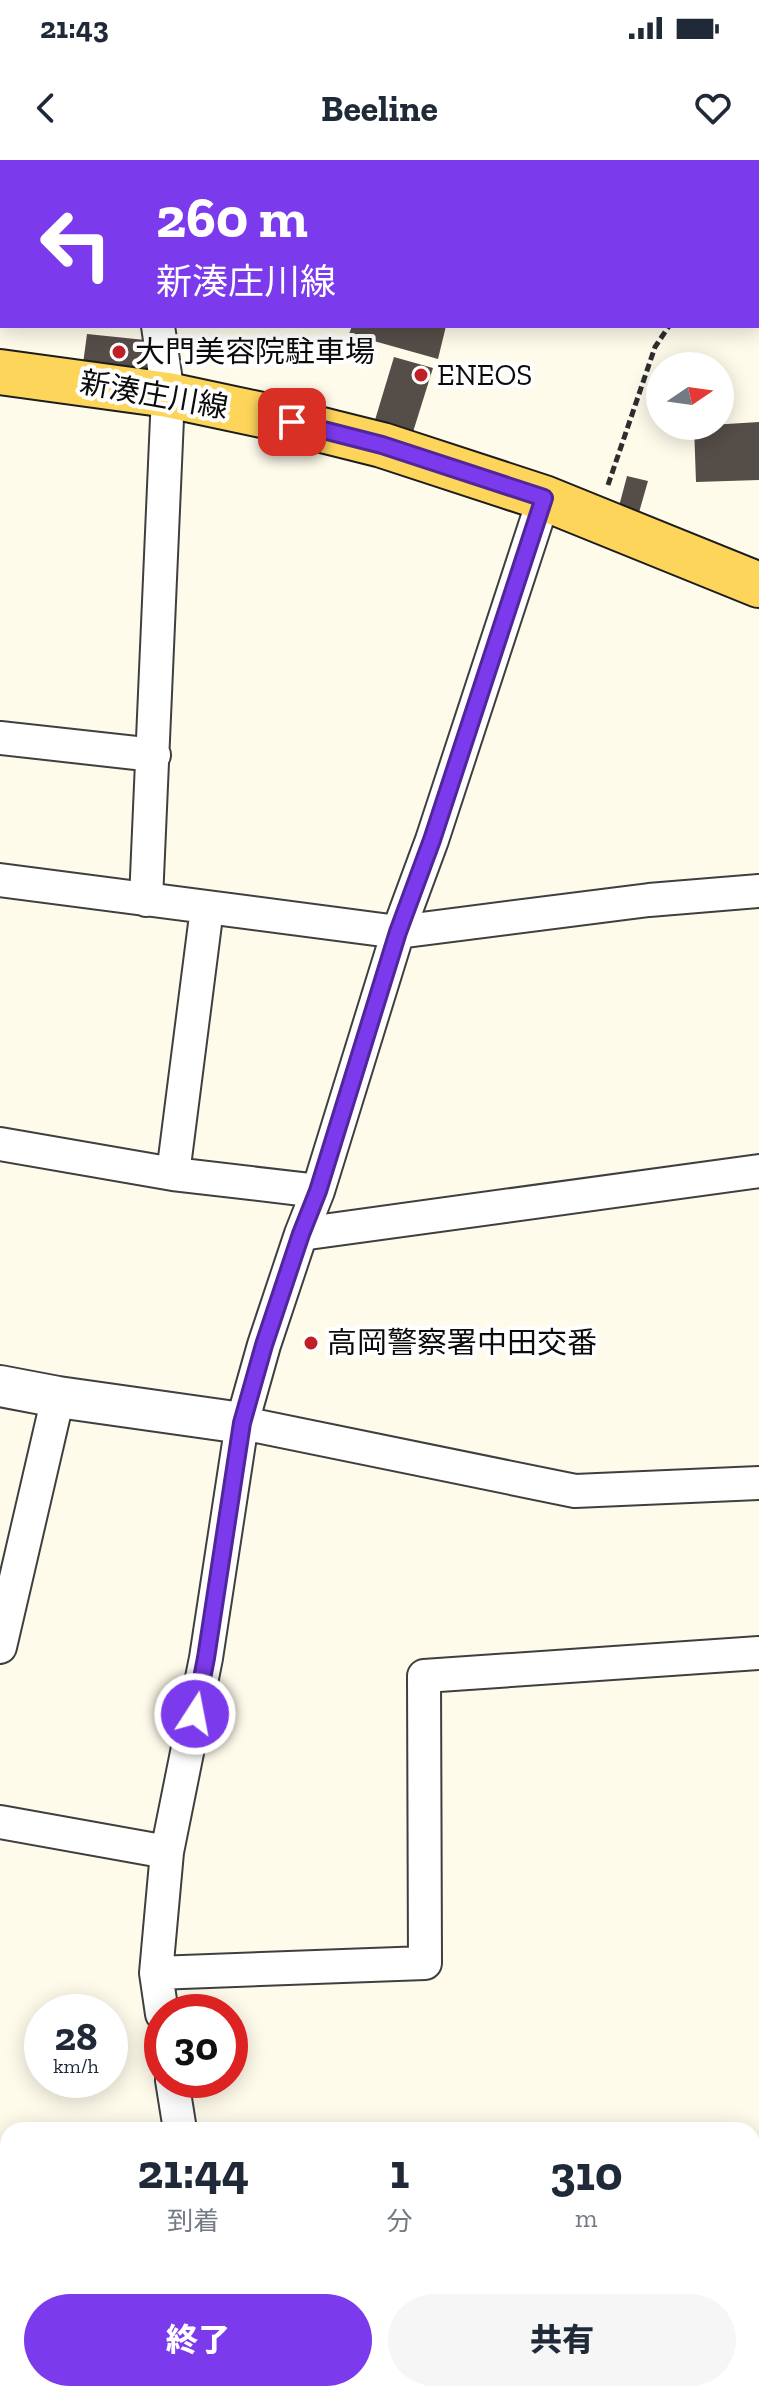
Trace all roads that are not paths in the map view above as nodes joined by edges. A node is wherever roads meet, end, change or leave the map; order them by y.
1 (158, 328) edge
2 (0, 372) edge
3 (168, 395) junction
4 (544, 498) junction
5 (759, 585) edge
6 (0, 738) edge
7 (154, 755) junction
8 (0, 880) edge
9 (759, 891) edge
10 (146, 900) junction
11 (207, 908) junction
12 (398, 932) junction
13 (0, 1144) edge
14 (759, 1171) edge
15 (173, 1174) junction
16 (318, 1191) junction
17 (301, 1234) junction
18 (0, 1386) edge
19 (58, 1397) junction
20 (242, 1423) junction
21 (759, 1483) edge
22 (0, 1647) edge
23 (759, 1653) edge
24 (0, 1822) edge
25 (167, 1852) junction
26 (156, 1973) junction
27 (159, 1994) edge
28 (175, 2098) edge
29 (179, 2122) edge

1 - 3 street
2 - 3 main road, 新湊庄川線
3 - 4 main road, 新湊庄川線
3 - 7 street
4 - 5 main road, 新湊庄川線
4 - 12 street
6 - 7 street
7 - 10 street
8 - 10 street
9 - 12 street
10 - 11 street
11 - 12 street
11 - 15 street
12 - 16 street
13 - 15 street
14 - 17 street
15 - 16 street
16 - 17 street
17 - 20 street
18 - 19 street
19 - 20 street
19 - 22 street
20 - 21 street
20 - 25 street
23 - 26 street
24 - 25 street
25 - 26 street
26 - 27 street
28 - 29 street

